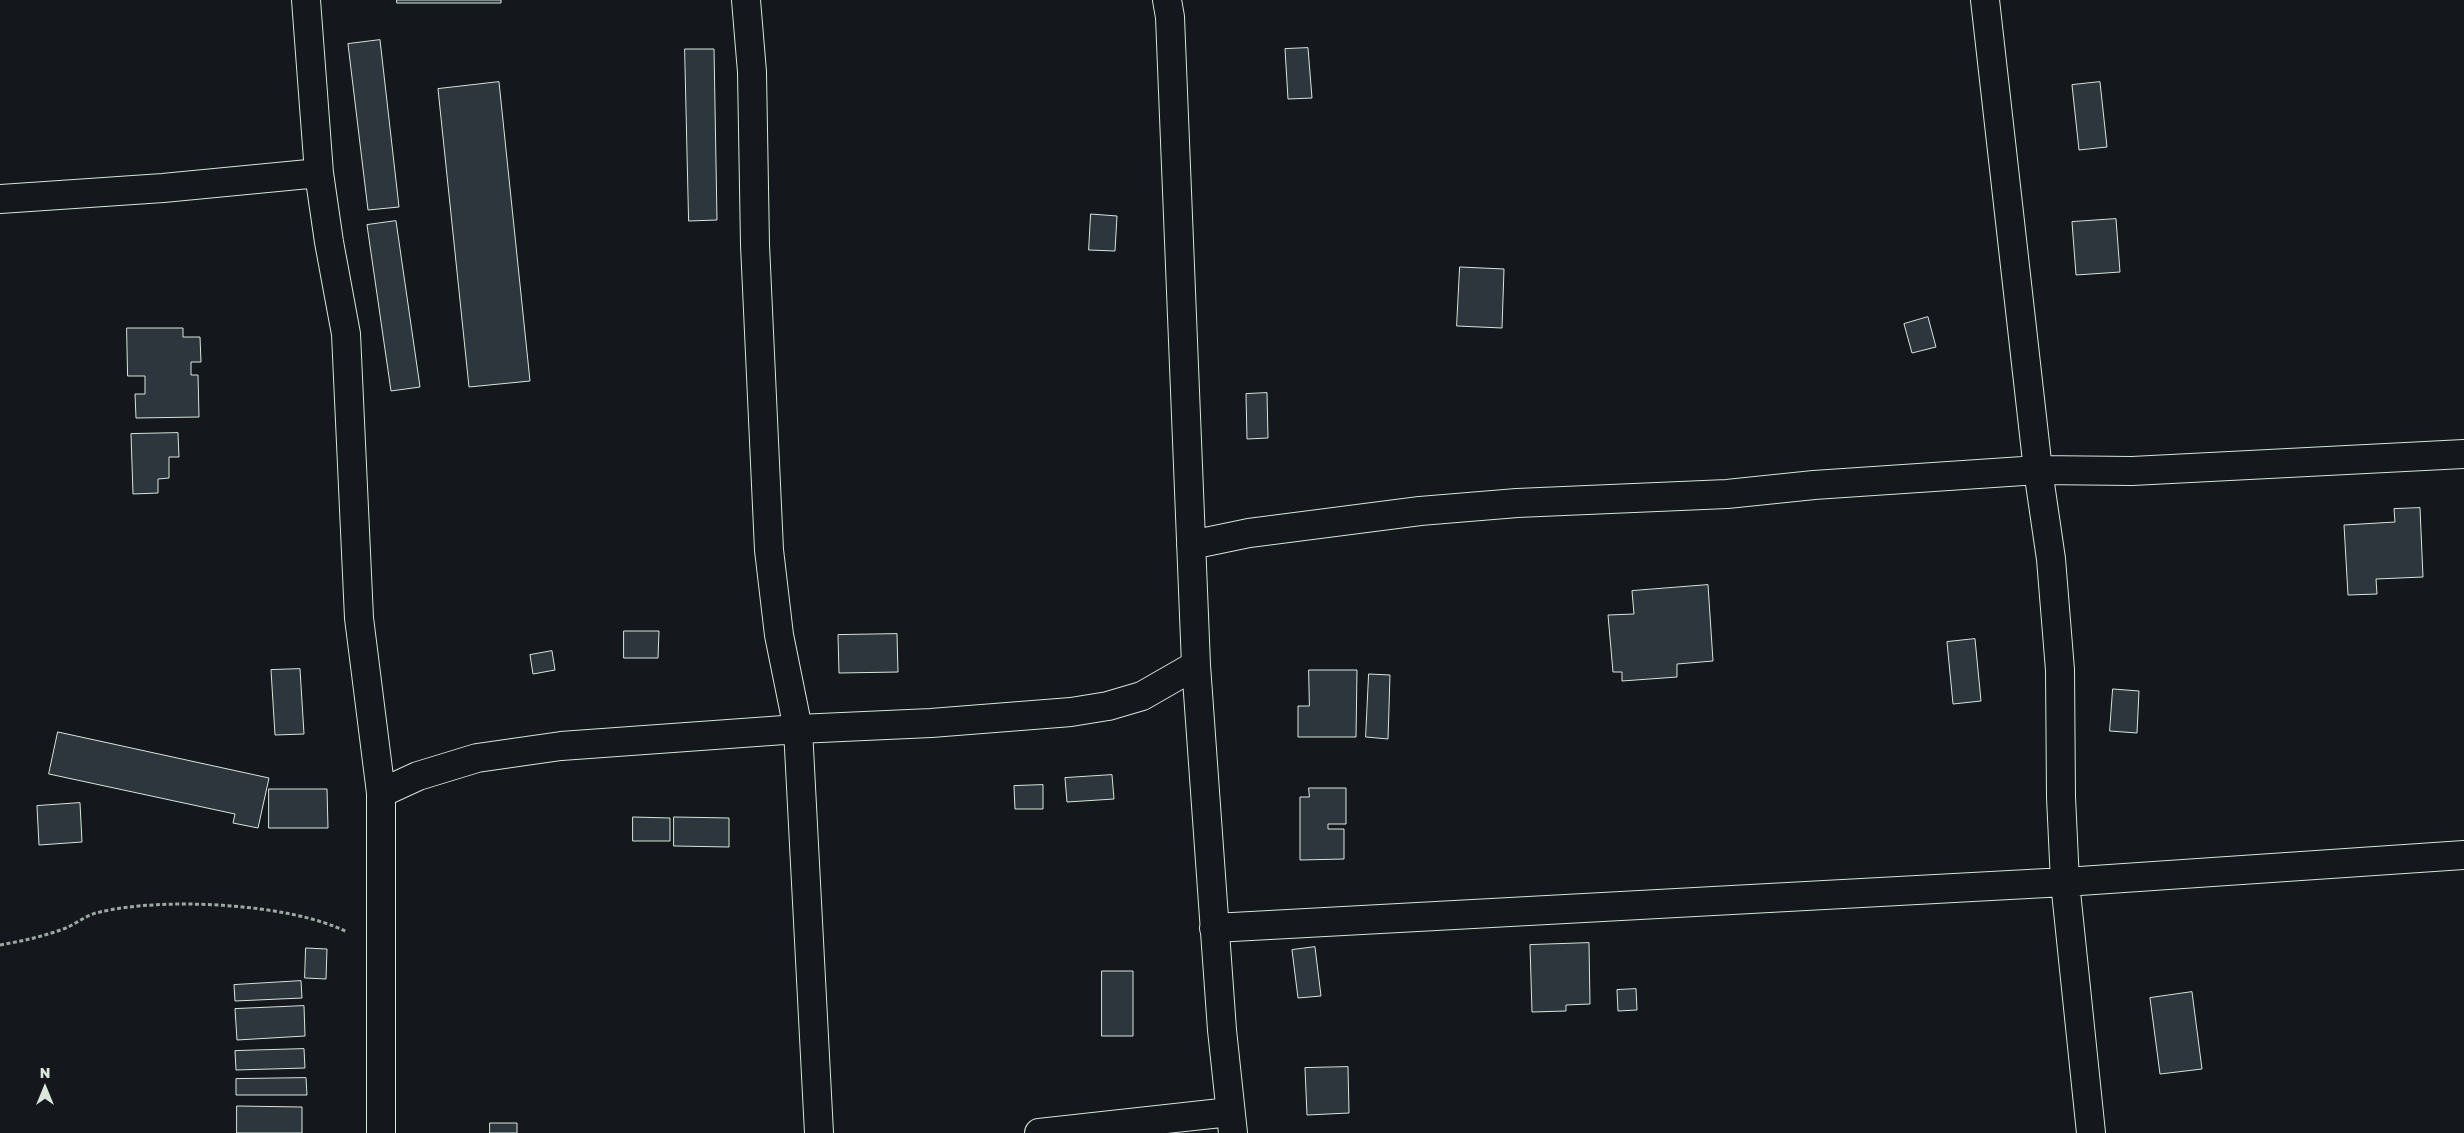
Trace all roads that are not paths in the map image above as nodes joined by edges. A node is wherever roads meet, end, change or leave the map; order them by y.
1 (306, 0) edge
2 (746, 0) edge
3 (1167, 0) edge
4 (1985, 0) edge
5 (319, 173) junction
6 (0, 199) edge
7 (2464, 454) edge
8 (2038, 470) junction
9 (1190, 546) junction
10 (1196, 665) junction
11 (798, 729) junction
12 (381, 794) junction
13 (2464, 855) edge
14 (2065, 882) junction
15 (1214, 928) junction
16 (1231, 1123) edge
17 (381, 1133) edge
18 (819, 1133) edge
19 (1039, 1133) edge
20 (2091, 1133) edge

1 - 5 street
2 - 11 street
3 - 9 street
4 - 8 street
5 - 6 street
5 - 12 street
7 - 8 street
8 - 9 street
8 - 14 street
9 - 10 street
10 - 11 street
10 - 15 street
11 - 12 street
11 - 18 street
12 - 17 street
13 - 14 street
14 - 15 street
14 - 20 street
15 - 16 street
16 - 19 street

